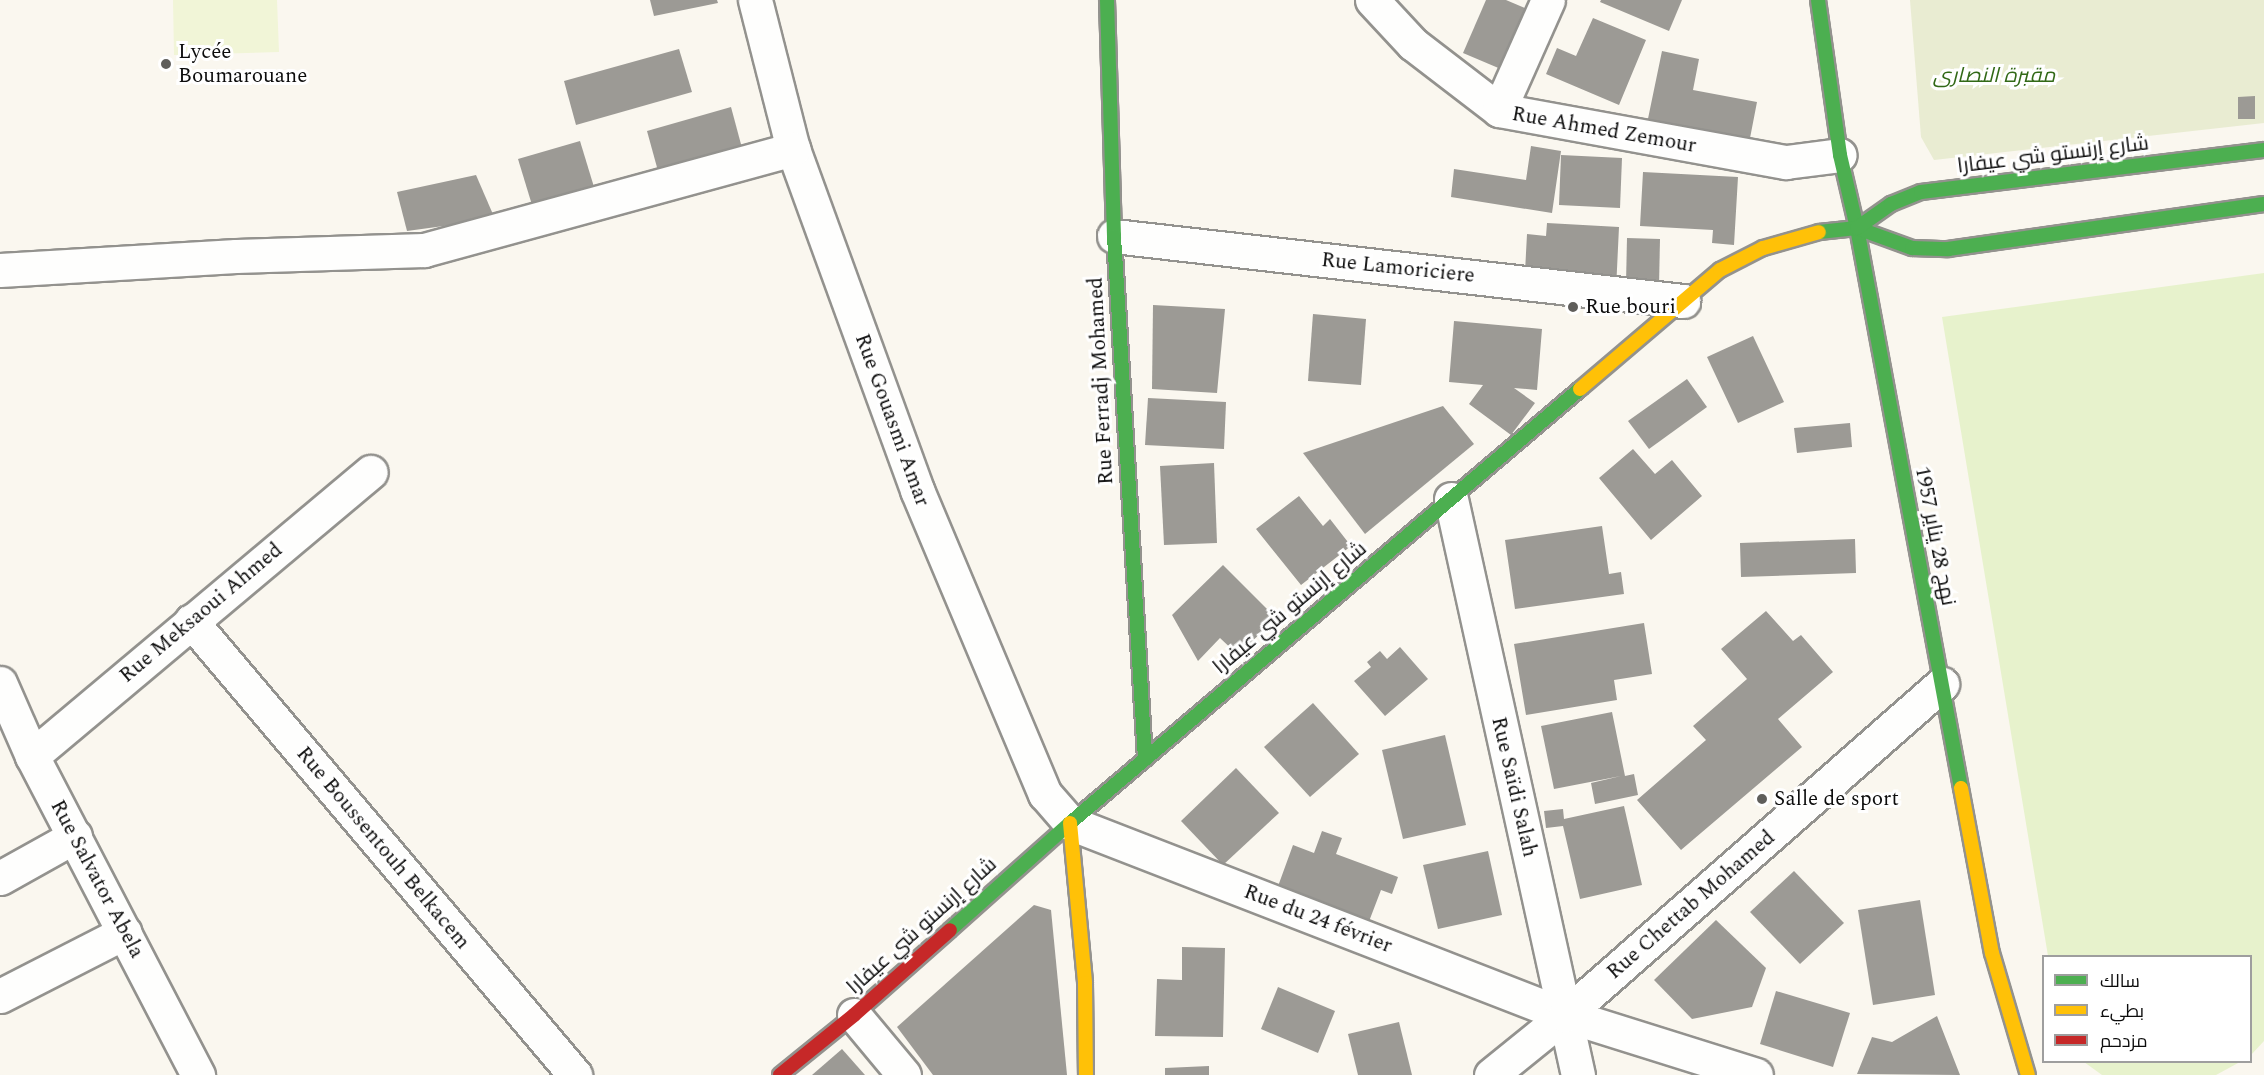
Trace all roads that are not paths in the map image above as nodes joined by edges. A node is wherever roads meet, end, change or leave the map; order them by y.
1 (755, 0) edge
2 (1107, 0) edge
3 (1372, 0) edge
4 (1548, 0) edge
5 (1818, 0) edge
6 (1499, 110) junction
7 (793, 149) junction
8 (2264, 150) edge
9 (1840, 155) junction
10 (2264, 204) edge
11 (1857, 228) junction
12 (1114, 236) junction
13 (0, 270) edge
14 (1683, 301) junction
15 (371, 472) dead end
16 (1450, 499) junction
17 (191, 621) junction
18 (0, 682) edge
19 (1942, 684) junction
20 (32, 756) junction
21 (1146, 759) junction
22 (1070, 823) junction
23 (75, 836) junction
24 (0, 878) edge
25 (125, 932) junction
26 (0, 996) edge
27 (854, 1015) junction
28 (1565, 1015) junction
29 (198, 1075) edge
30 (575, 1075) edge
31 (780, 1075) edge
32 (904, 1075) edge
33 (1086, 1075) edge
34 (1491, 1075) edge
35 (1578, 1075) edge
36 (1756, 1075) edge
37 (2028, 1075) edge

1 - 7 street, Rue Gouasmi Amar
2 - 12 main road, Rue Ferradj Mohamed
3 - 6 street, Rue Ahmed Zemour
4 - 6 street
5 - 9 main road, نهج 28 يناير 1957
6 - 9 street, Rue Ahmed Zemour
7 - 13 street
7 - 22 street, Rue Gouasmi Amar
8 - 11 main road, شارع إرنستو شي عيفارا
9 - 11 main road, نهج 28 يناير 1957
10 - 11 main road, شارع إرنستو شي عيفارا
11 - 14 main road, شارع إرنستو شي عيفارا
11 - 19 main road, نهج 28 يناير 1957
12 - 14 street, Rue Lamoriciere
12 - 21 main road, Rue Ferradj Mohamed
14 - 16 main road, شارع إرنستو شي عيفارا
15 - 17 street, Rue Meksaoui Ahmed
16 - 21 main road, شارع إرنستو شي عيفارا
16 - 28 street, Rue Saïdi Salah
17 - 20 street, Rue Meksaoui Ahmed
17 - 30 street, Rue Boussentouh Belkacem
18 - 20 street, Rue Salvator Abela
19 - 28 street, Rue Chettab Mohamed
19 - 37 main road, نهج 28 يناير 1957
20 - 23 street, Rue Salvator Abela
21 - 22 main road, شارع إرنستو شي عيفارا
22 - 27 main road, شارع إرنستو شي عيفارا
22 - 28 street, Rue du 24 février
22 - 33 main road
23 - 24 street
23 - 25 street, Rue Salvator Abela
25 - 26 street
25 - 29 street, Rue Salvator Abela
27 - 31 main road, شارع إرنستو شي عيفارا
27 - 32 street
28 - 34 street, Rue Chettab Mohamed
28 - 35 street, Rue Saïdi Salah
28 - 36 street, Rue du 24 février

